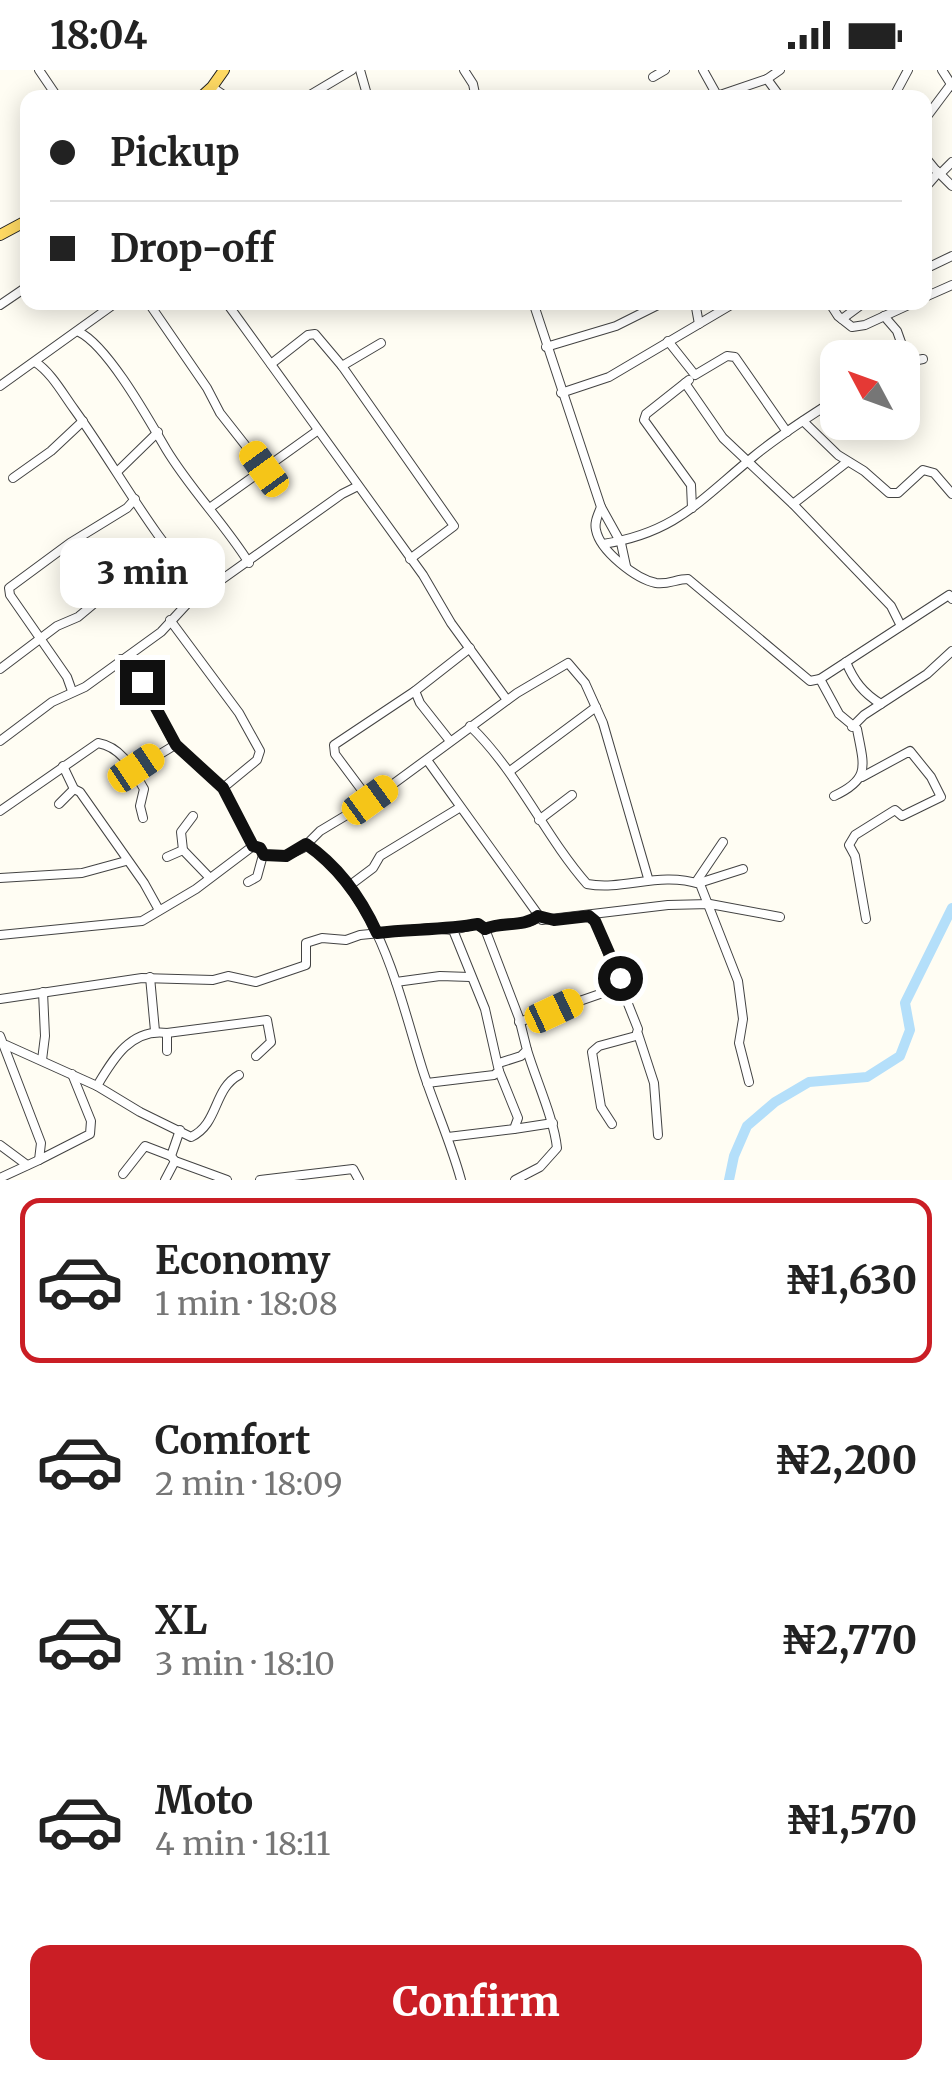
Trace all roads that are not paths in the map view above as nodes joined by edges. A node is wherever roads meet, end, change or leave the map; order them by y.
1 (224, 70) edge
2 (352, 70) edge
3 (665, 70) edge
4 (780, 70) edge
5 (942, 70) edge
6 (653, 77) dead end
7 (767, 79) junction
8 (952, 83) edge
9 (212, 88) junction
10 (210, 90) edge
11 (215, 90) edge
12 (318, 90) edge
13 (735, 90) edge
14 (775, 90) edge
15 (932, 110) edge
16 (952, 162) edge
17 (932, 165) edge
18 (938, 172) junction
19 (932, 179) edge
20 (952, 186) edge
21 (107, 310) edge
22 (153, 310) edge
23 (232, 310) edge
24 (535, 310) edge
25 (648, 310) edge
26 (696, 310) edge
27 (723, 310) edge
28 (835, 310) edge
29 (854, 310) edge
30 (897, 310) edge
31 (884, 316) junction
32 (842, 319) junction
33 (699, 324) junction
34 (79, 332) junction
35 (668, 341) junction
36 (380, 342) dead end
37 (546, 347) junction
38 (922, 359) dead end
39 (35, 362) junction
40 (270, 364) junction
41 (342, 366) junction
42 (694, 376) junction
43 (685, 383) junction
44 (0, 386) edge
45 (561, 393) junction
46 (820, 410) edge
47 (82, 421) junction
48 (803, 421) junction
49 (317, 431) junction
50 (158, 432) junction
51 (787, 432) junction
52 (749, 460) junction
53 (846, 462) junction
54 (264, 469) junction
55 (118, 472) junction
56 (13, 478) dead end
57 (358, 486) junction
58 (952, 494) edge
59 (135, 498) junction
60 (793, 504) junction
61 (211, 507) junction
62 (601, 507) junction
63 (692, 508) junction
64 (621, 543) junction
65 (602, 544) junction
66 (167, 549) junction
67 (410, 559) junction
68 (248, 562) junction
69 (626, 566) junction
70 (0, 580) edge
71 (9, 591) junction
72 (204, 591) junction
73 (952, 599) edge
74 (170, 620) junction
75 (901, 626) junction
76 (42, 639) junction
77 (470, 648) junction
78 (952, 651) edge
79 (121, 659) junction
80 (846, 662) junction
81 (0, 669) edge
82 (820, 679) junction
83 (72, 691) junction
84 (416, 691) junction
85 (507, 700) junction
86 (881, 704) junction
87 (596, 707) junction
88 (470, 726) junction
89 (852, 727) junction
90 (0, 741) edge
91 (450, 741) junction
92 (176, 745) junction
93 (427, 760) junction
94 (63, 766) junction
95 (134, 770) junction
96 (510, 771) junction
97 (862, 777) junction
98 (223, 788) junction
99 (74, 790) junction
100 (572, 795) dead end
101 (834, 796) dead end
102 (370, 800) junction
103 (59, 804) dead end
104 (459, 808) junction
105 (0, 811) edge
106 (193, 816) dead end
107 (143, 818) dead end
108 (539, 820) junction
109 (723, 842) dead end
110 (306, 844) junction
111 (253, 846) junction
112 (182, 850) junction
113 (264, 855) junction
114 (167, 857) dead end
115 (126, 860) junction
116 (744, 869) dead end
117 (209, 877) junction
118 (0, 878) edge
119 (648, 878) junction
120 (248, 882) dead end
121 (698, 882) junction
122 (349, 886) junction
123 (710, 904) junction
124 (159, 910) junction
125 (538, 916) junction
126 (589, 916) junction
127 (780, 917) dead end
128 (866, 919) dead end
129 (485, 929) junction
130 (452, 930) junction
131 (377, 933) junction
132 (0, 935) edge
133 (150, 977) junction
134 (470, 977) junction
135 (396, 982) junction
136 (623, 986) junction
137 (43, 992) junction
138 (0, 999) edge
139 (519, 1022) junction
140 (155, 1031) junction
141 (167, 1033) junction
142 (638, 1034) junction
143 (0, 1036) edge
144 (6, 1045) junction
145 (527, 1050) junction
146 (166, 1051) dead end
147 (256, 1056) dead end
148 (42, 1060) junction
149 (499, 1067) junction
150 (72, 1074) junction
151 (238, 1075) dead end
152 (750, 1082) dead end
153 (427, 1083) junction
154 (97, 1086) junction
155 (552, 1122) junction
156 (612, 1124) dead end
157 (514, 1129) junction
158 (180, 1130) junction
159 (658, 1135) dead end
160 (448, 1137) junction
161 (0, 1146) edge
162 (173, 1158) junction
163 (39, 1160) junction
164 (27, 1165) junction
165 (0, 1178) edge
166 (122, 1178) edge
167 (165, 1180) edge
168 (227, 1180) edge
169 (260, 1180) edge
170 (358, 1180) edge
171 (462, 1180) edge
172 (515, 1180) edge

1 - 9 main road
2 - 12 street
3 - 6 street
4 - 7 street
5 - 8 street
7 - 13 street
7 - 14 street
8 - 15 street
9 - 10 main road
9 - 11 street
16 - 18 street
17 - 18 street
18 - 19 street
18 - 20 street
21 - 34 street
22 - 54 street
23 - 40 street
24 - 37 street
25 - 37 street
26 - 33 street
27 - 33 street
28 - 32 street
29 - 32 street
30 - 31 street
31 - 32 street
31 - 38 street
33 - 35 street
34 - 39 street
34 - 50 street
35 - 42 street
35 - 45 street
36 - 41 street
37 - 45 street
39 - 44 street
39 - 47 street
40 - 41 street
40 - 49 street
41 - 67 street
42 - 43 street
42 - 51 street
43 - 52 street
43 - 63 street
45 - 62 street
46 - 48 street
47 - 55 street
47 - 56 street
48 - 51 street
48 - 53 street
49 - 54 street
49 - 57 street
50 - 55 street
50 - 61 street
51 - 52 street
52 - 60 street
52 - 63 street
53 - 58 street
53 - 60 street
54 - 61 street
55 - 59 street
57 - 67 street
57 - 68 street
59 - 66 street
59 - 71 street
60 - 75 street
61 - 68 street
62 - 64 street
62 - 65 street
63 - 64 street
64 - 65 street
64 - 69 street
65 - 69 street
66 - 72 street
66 - 76 street
67 - 77 street
68 - 72 street
69 - 82 street
70 - 71 street
71 - 76 street
72 - 74 street
73 - 75 street
74 - 79 street
74 - 98 street
75 - 80 street
76 - 81 street
76 - 83 street
77 - 84 street
77 - 85 street
78 - 86 street
79 - 83 street
79 - 92 street
80 - 82 street
80 - 86 street
82 - 89 street
83 - 90 street
84 - 91 street
84 - 102 street
85 - 87 street
85 - 88 street
86 - 89 street
87 - 96 street
87 - 119 street
88 - 91 street
88 - 96 street
89 - 97 street
91 - 93 street
92 - 95 street
92 - 98 street
93 - 102 street
93 - 104 street
94 - 95 street
94 - 99 street
94 - 105 street
95 - 107 street
96 - 108 street
97 - 101 street
97 - 128 street
98 - 111 street
99 - 103 street
99 - 115 street
100 - 108 street
102 - 110 street
104 - 122 street
104 - 125 street
106 - 112 street
108 - 119 street
109 - 121 street
110 - 113 street
110 - 122 street
111 - 113 street
111 - 117 street
112 - 114 street
112 - 117 street
113 - 120 street
115 - 118 street
115 - 124 street
116 - 121 street
117 - 124 street
119 - 121 street
121 - 123 street
122 - 131 street
123 - 126 street
123 - 127 street
123 - 152 street
124 - 132 street
125 - 126 street
125 - 129 street
126 - 136 street
129 - 130 street
129 - 139 street
130 - 131 street
130 - 134 street
131 - 133 street
131 - 135 street
133 - 137 street
133 - 140 street
134 - 135 street
134 - 149 street
135 - 153 street
136 - 139 street
136 - 142 street
137 - 138 street
137 - 148 street
139 - 145 street
140 - 141 street
140 - 154 street
141 - 146 street
141 - 147 street
142 - 156 street
142 - 159 street
143 - 144 street
144 - 148 street
144 - 163 street
145 - 149 street
145 - 155 street
148 - 150 street
149 - 153 street
149 - 157 street
150 - 154 street
150 - 163 street
151 - 158 street
153 - 160 street
154 - 158 street
155 - 157 street
155 - 172 street
157 - 160 street
158 - 162 street
160 - 171 street
161 - 164 street
162 - 166 street
162 - 167 street
162 - 168 street
163 - 164 street
164 - 165 street
169 - 170 street

